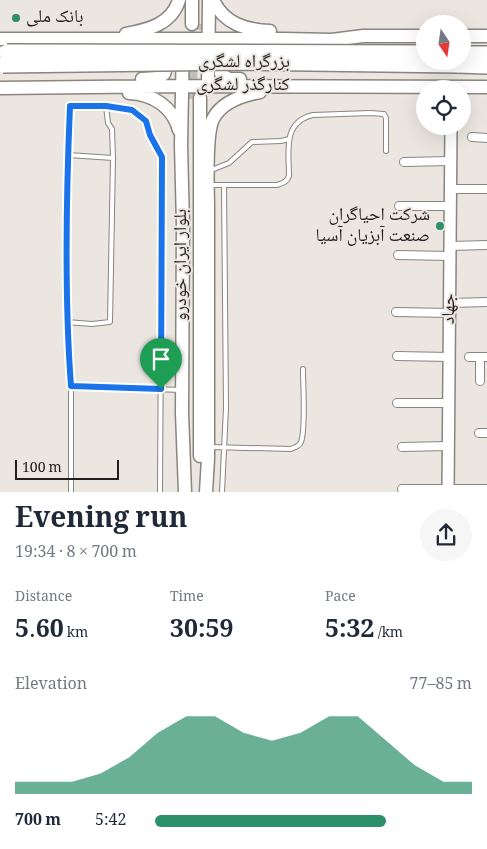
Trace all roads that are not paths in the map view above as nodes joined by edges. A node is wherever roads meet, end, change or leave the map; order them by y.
1 (179, 0) edge
2 (192, 0) edge
3 (201, 0) edge
4 (209, 0) edge
5 (213, 0) edge
6 (362, 36) junction
7 (416, 36) edge
8 (471, 36) edge
9 (487, 36) edge
10 (183, 38) junction
11 (208, 39) junction
12 (71, 40) junction
13 (101, 40) junction
14 (332, 40) junction
15 (416, 53) edge
16 (2, 54) edge
17 (487, 54) edge
18 (471, 58) edge
19 (416, 60) edge
20 (471, 62) edge
21 (487, 66) edge
22 (0, 84) edge
23 (182, 86) junction
24 (208, 86) junction
25 (293, 86) junction
26 (334, 86) junction
27 (416, 87) edge
28 (471, 87) edge
29 (487, 87) edge
30 (0, 90) edge
31 (195, 98) tunnel mouth
32 (106, 106) junction
33 (451, 135) edge
34 (472, 137) dead end
35 (487, 138) edge
36 (289, 139) junction
37 (181, 145) junction
38 (386, 152) dead end
39 (68, 155) junction
40 (113, 158) junction
41 (450, 161) junction
42 (404, 162) dead end
43 (208, 171) junction
44 (208, 185) junction
45 (224, 185) junction
46 (450, 189) junction
47 (487, 189) edge
48 (398, 206) dead end
49 (450, 206) junction
50 (487, 245) edge
51 (450, 251) junction
52 (398, 255) dead end
53 (487, 302) edge
54 (450, 308) junction
55 (396, 312) dead end
56 (66, 322) junction
57 (397, 356) dead end
58 (449, 357) junction
59 (469, 357) dead end
60 (484, 357) edge
61 (195, 358) junction
62 (303, 369) dead end
63 (480, 381) dead end
64 (71, 386) junction
65 (161, 389) junction
66 (182, 390) junction
67 (397, 402) dead end
68 (448, 403) junction
69 (448, 446) junction
70 (208, 447) junction
71 (402, 447) dead end
72 (224, 448) junction
73 (487, 488) edge
74 (402, 489) dead end
75 (448, 490) edge
76 (71, 492) edge
77 (160, 492) edge
78 (186, 492) edge
79 (204, 492) edge
80 (222, 492) edge

1 - 12 main road
2 - 3 main road
4 - 11 main road
5 - 6 main road
6 - 7 main road
6 - 14 main road
8 - 9 main road
10 - 11 main road
10 - 13 main road
10 - 23 main road, بلوار ایران خودرو
11 - 14 main road
11 - 24 main road
12 - 13 main road
12 - 16 main road
13 - 22 main road
14 - 26 main road
15 - 16 highway, بزرگراه لشگری, bridge
16 - 19 highway, بزرگراه لشگری, bridge
17 - 18 highway, بزرگراه لشگری
20 - 21 highway, بزرگراه لشگری
23 - 24 main road, کنارگذر لشگری
23 - 30 main road, کنارگذر لشگری
23 - 37 main road, بلوار ایران خودرو
24 - 25 main road, کنارگذر لشگری
25 - 26 main road, کنارگذر لشگری
25 - 43 main road, بلوار ایران خودرو
26 - 27 main road, کنارگذر لشگری
28 - 29 main road, کنارگذر لشگری
30 - 37 main road
31 - 61 main road, بلوار ایران خودرو
32 - 39 lane
32 - 40 lane
32 - 65 lane
33 - 41 street, جهاد
34 - 35 street
36 - 38 lane
36 - 43 lane
36 - 45 lane
37 - 66 main road, بلوار ایران خودرو
39 - 40 lane
39 - 56 lane
40 - 56 lane
41 - 42 street
41 - 46 street, جهاد
43 - 44 main road, بلوار ایران خودرو
44 - 45 lane
44 - 70 main road, بلوار ایران خودرو
45 - 72 lane
46 - 47 street
46 - 49 street, جهاد
48 - 49 street
49 - 51 street, جهاد
50 - 51 street
51 - 52 street
51 - 54 street, جهاد
53 - 54 street
54 - 55 street
54 - 58 street, جهاد
56 - 64 lane
57 - 58 street
58 - 68 street, جهاد
59 - 60 street
60 - 63 street
61 - 78 main road, بلوار ایران خودرو
61 - 79 main road, بلوار ایران خودرو
62 - 72 lane
64 - 65 lane
64 - 76 lane
65 - 66 lane
65 - 77 lane
66 - 78 main road, بلوار ایران خودرو
67 - 68 street
68 - 69 street, جهاد
69 - 71 street
69 - 75 street, جهاد
70 - 72 lane
70 - 79 main road, بلوار ایران خودرو
72 - 80 lane
73 - 75 street
74 - 75 street

